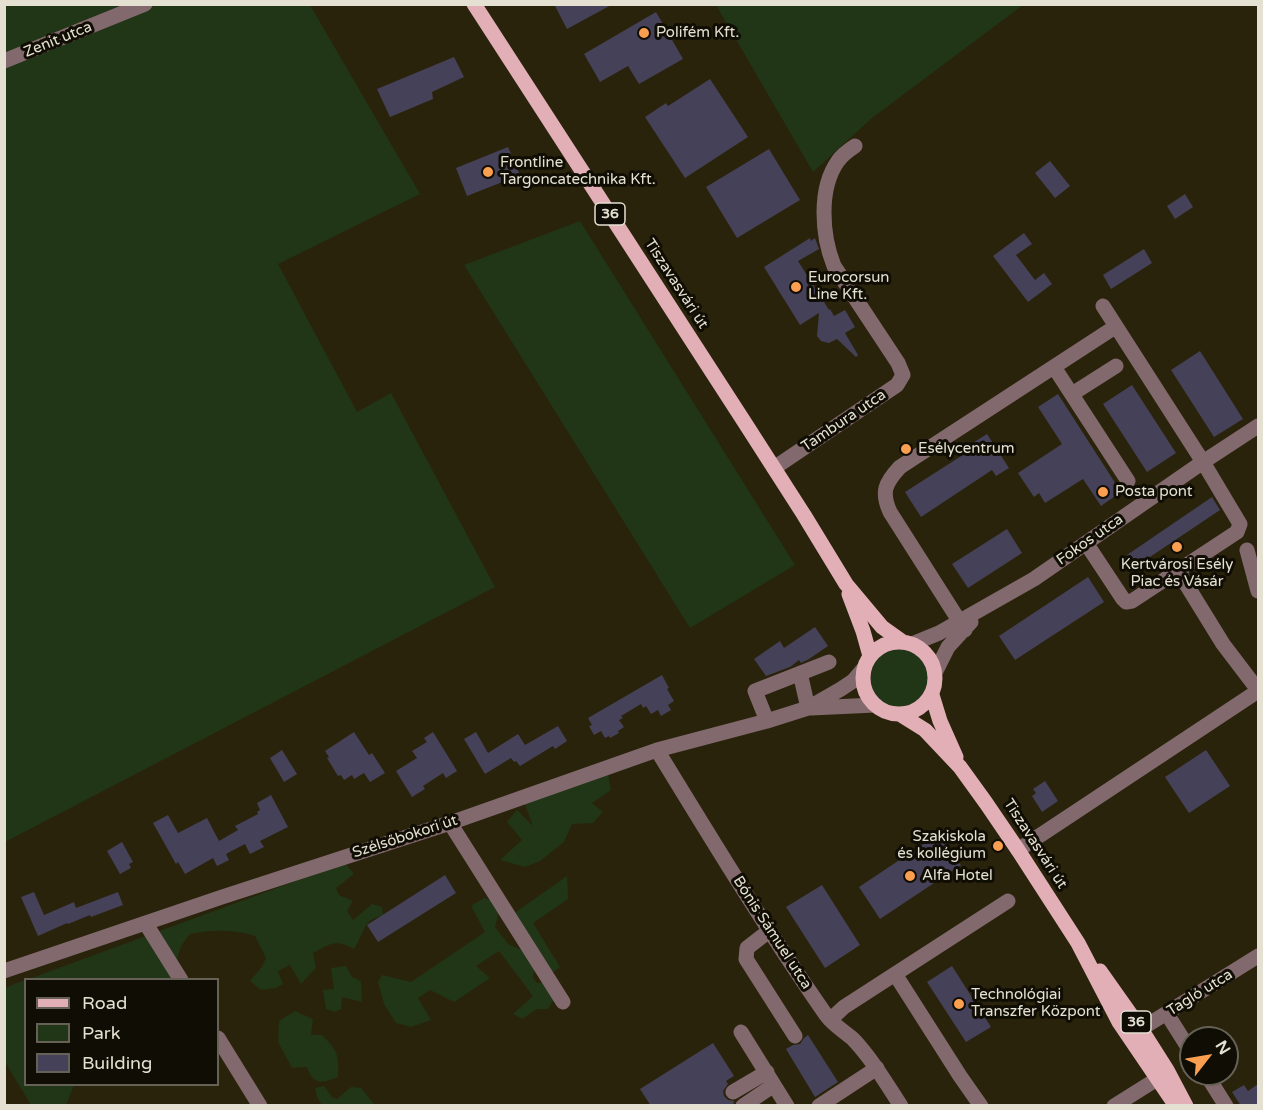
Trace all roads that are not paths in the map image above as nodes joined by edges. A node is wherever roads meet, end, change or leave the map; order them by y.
1 (145, 4) edge
2 (474, 4) edge
3 (4, 61) edge
4 (855, 146) dead end
5 (1103, 306) dead end
6 (1115, 327) junction
7 (1116, 366) dead end
8 (1054, 367) junction
9 (1072, 394) junction
10 (1258, 426) edge
11 (1203, 462) junction
12 (774, 468) junction
13 (1128, 481) dead end
14 (1086, 543) junction
15 (1247, 550) dead end
16 (1178, 571) junction
17 (846, 584) junction
18 (1258, 591) edge
19 (957, 626) junction
20 (907, 643) junction
21 (829, 662) dead end
22 (867, 662) junction
23 (800, 673) junction
24 (936, 673) junction
25 (1258, 691) edge
26 (932, 695) junction
27 (875, 705) junction
28 (808, 708) junction
29 (901, 715) junction
30 (767, 721) junction
31 (657, 750) junction
32 (960, 767) junction
33 (450, 823) junction
34 (1018, 850) junction
35 (1008, 901) dead end
36 (146, 924) junction
37 (769, 931) junction
38 (1078, 944) junction
39 (1258, 956) edge
40 (4, 971) edge
41 (895, 974) junction
42 (180, 978) edge
43 (563, 1002) dead end
44 (1167, 1014) junction
45 (830, 1020) junction
46 (1141, 1029) junction
47 (741, 1032) dead end
48 (1179, 1033) edge
49 (795, 1036) dead end
50 (219, 1040) edge
51 (877, 1068) junction
52 (770, 1078) junction
53 (1157, 1079) junction
54 (1214, 1086) edge
55 (733, 1092) dead end
56 (780, 1103) edge
57 (260, 1106) edge
58 (742, 1106) edge
59 (819, 1106) edge
60 (901, 1106) edge
61 (981, 1106) edge
62 (1114, 1106) edge
63 (1176, 1106) edge
64 (1186, 1106) edge
65 (1226, 1106) edge

1 - 3 street, Zenit utca
2 - 12 main road, Tiszavasvári út / 36
4 - 12 street, Tambura utca
5 - 6 street
6 - 8 street
6 - 11 street
7 - 9 street
8 - 9 street
8 - 19 street
9 - 13 street
10 - 11 street, Fokos utca
11 - 14 street, Fokos utca
11 - 16 street
12 - 17 main road, Tiszavasvári út / 36
14 - 16 street
14 - 19 street, Fokos utca
15 - 18 street
16 - 25 street
17 - 20 main road, 36
17 - 22 main road, 36
19 - 20 street, Fokos utca
19 - 24 street
20 - 22 main road
20 - 24 main road, 36
21 - 23 street
22 - 27 main road, 36
22 - 28 street
23 - 28 street
23 - 30 street
24 - 26 main road, 36
25 - 34 street
26 - 29 main road
26 - 32 main road, 36
27 - 28 street
27 - 29 main road, 36
28 - 30 street, Szélsőbokori út
29 - 32 main road, 36
30 - 31 street, Szélsőbokori út
31 - 33 street, Szélsőbokori út
31 - 37 street, Bónis Sámuel utca
32 - 34 main road, Tiszavasvári út / 36
33 - 36 street, Szélsőbokori út
33 - 43 street
34 - 38 main road, Tiszavasvári út / 36
35 - 41 street
36 - 40 street, Szélsőbokori út
36 - 42 street
37 - 45 street, Bónis Sámuel utca
37 - 49 street
38 - 46 main road, Tiszavasvári út / 36
38 - 53 main road, Tiszavasvári út / 36
39 - 44 street, Tagló utca
41 - 45 street
41 - 61 street
44 - 46 street, Tagló utca
44 - 48 street
45 - 51 street, Bónis Sámuel utca
46 - 64 main road, Tiszavasvári út / 36
47 - 52 street
50 - 57 street
51 - 59 street
51 - 60 street, Bónis Sámuel utca
52 - 55 street
52 - 56 street
52 - 58 street
53 - 62 street
53 - 63 main road, Tiszavasvári út / 36
54 - 65 street

